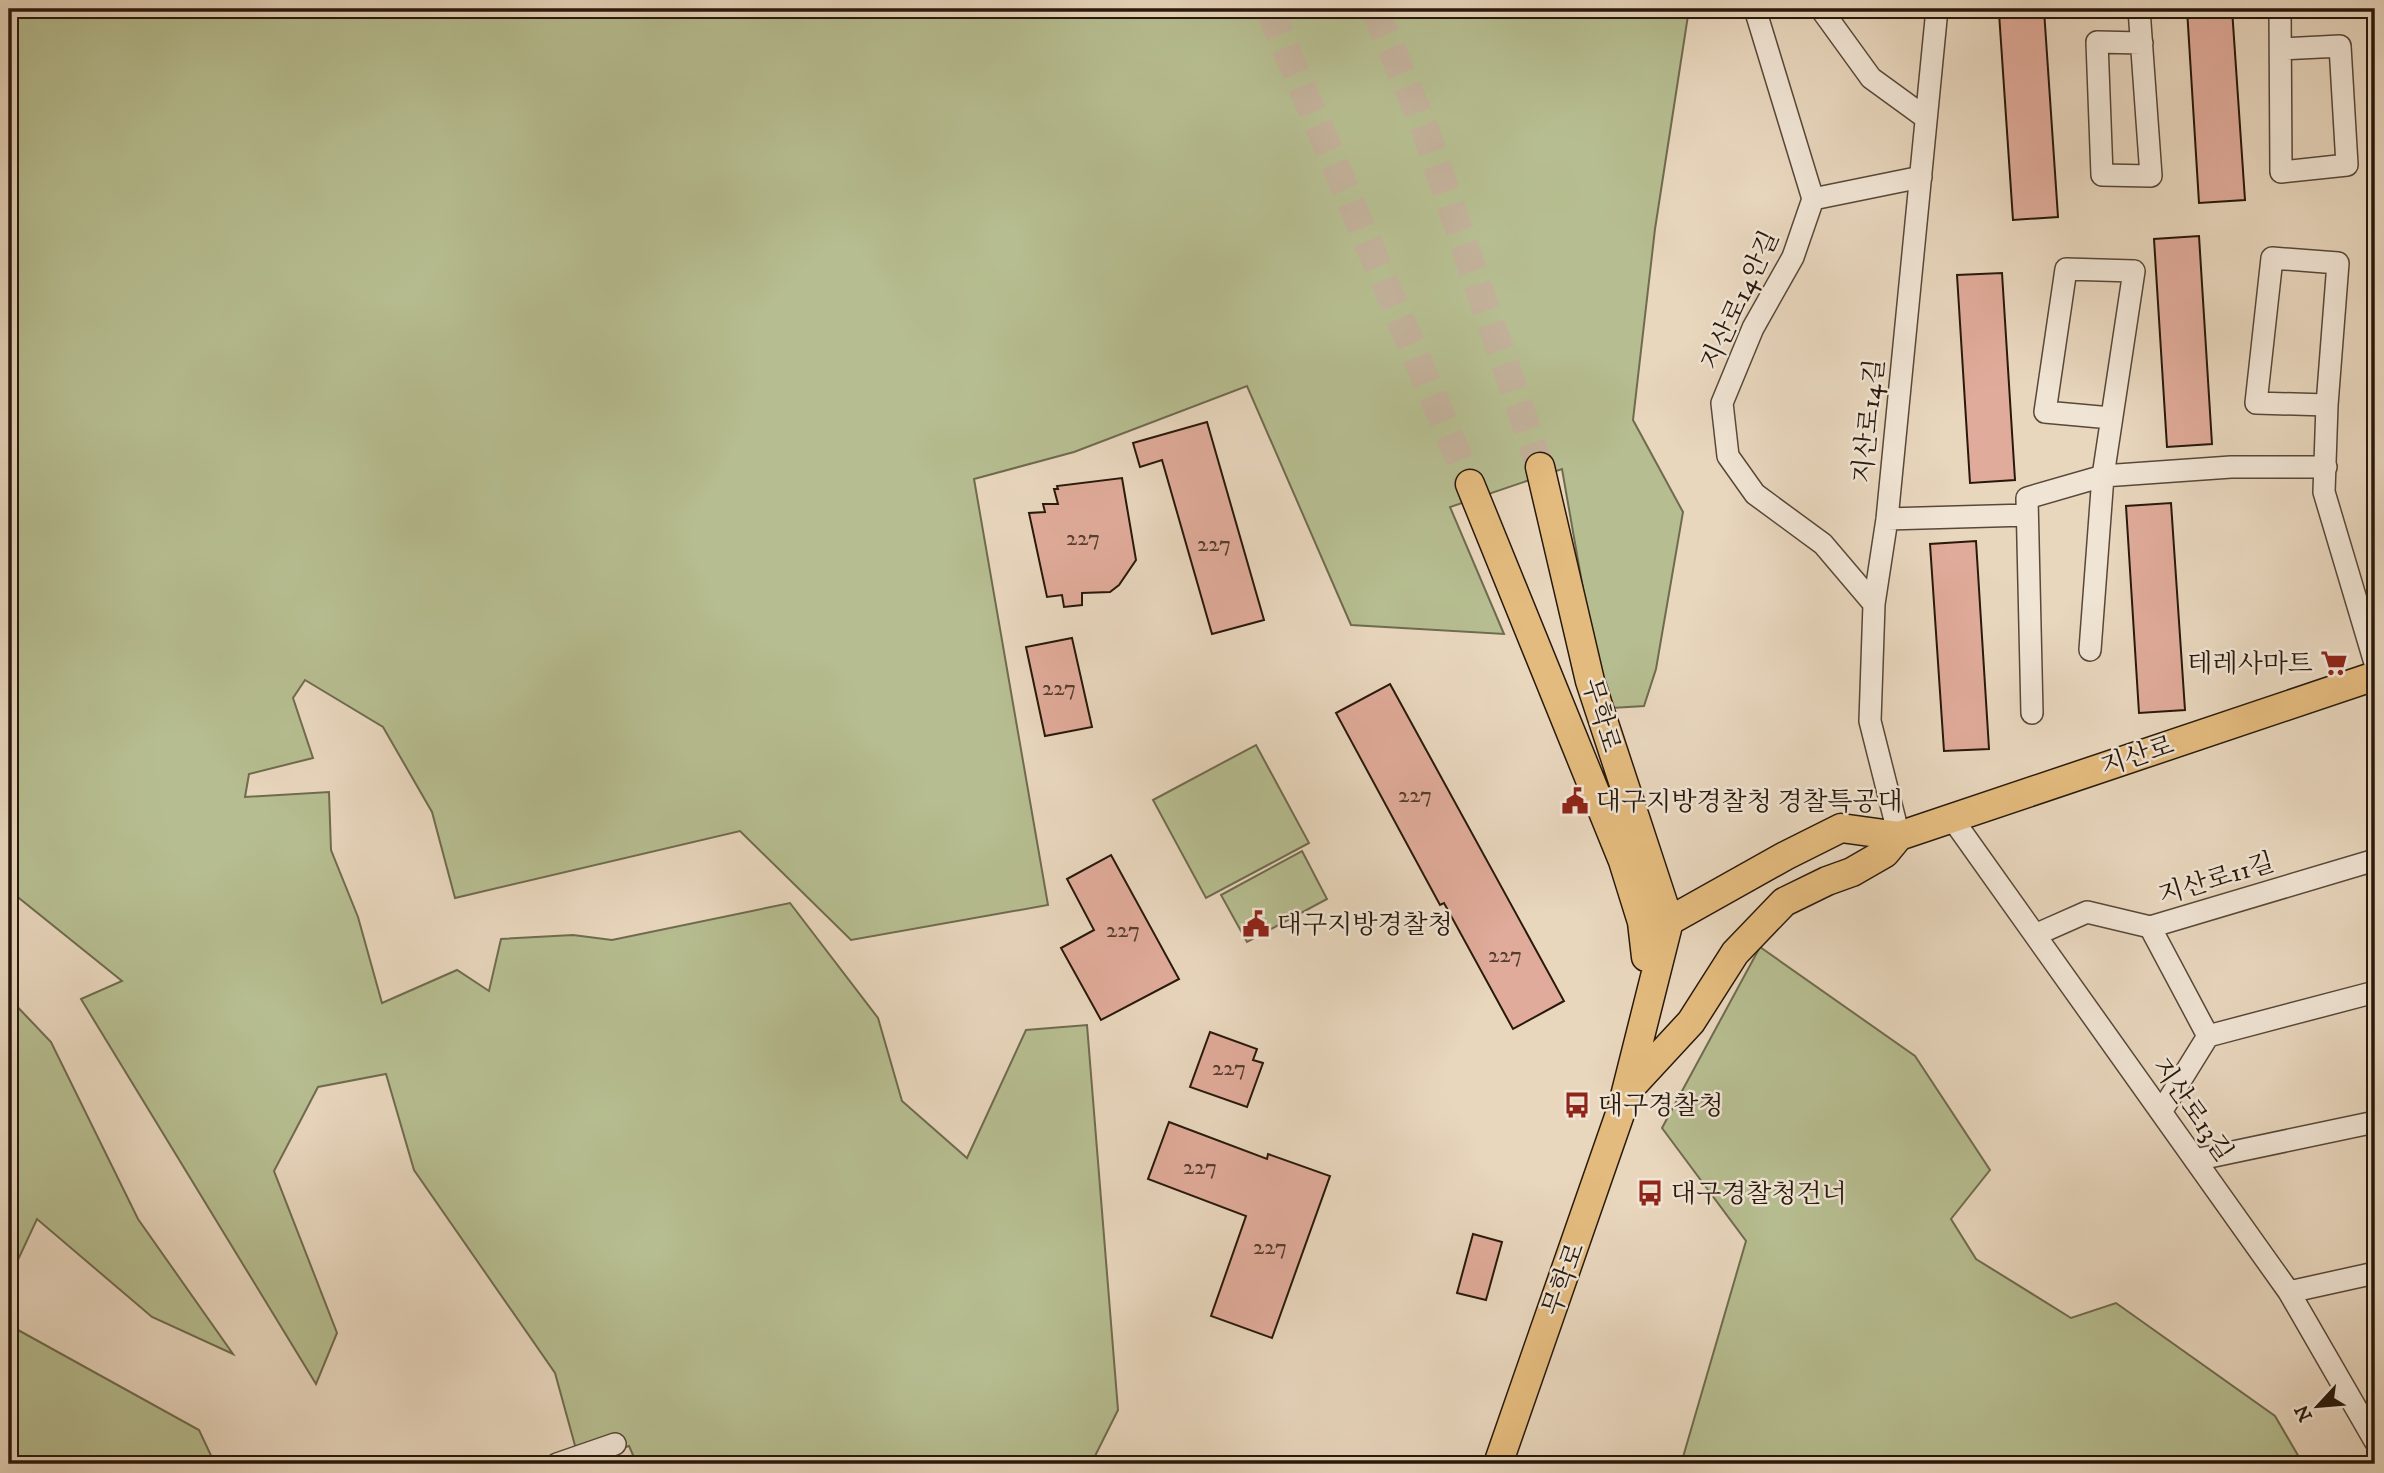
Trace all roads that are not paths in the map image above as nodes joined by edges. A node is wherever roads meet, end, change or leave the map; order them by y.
1 (1755, 9) edge
2 (1821, 9) edge
3 (1937, 9) edge
4 (2139, 9) edge
5 (2280, 9) edge
6 (2142, 43) junction
7 (2281, 49) junction
8 (1926, 118) junction
9 (1920, 177) junction
10 (1813, 199) junction
11 (2327, 405) junction
12 (2111, 418) junction
13 (1540, 467) tunnel mouth
14 (2326, 467) junction
15 (2103, 475) junction
16 (1470, 484) tunnel mouth
17 (2027, 515) junction
18 (1887, 519) junction
19 (1874, 604) junction
20 (2090, 650) dead end
21 (2375, 663) edge
22 (2375, 676) edge
23 (2032, 713) dead end
24 (1951, 817) junction
25 (1899, 835) junction
26 (2375, 860) edge
27 (1669, 921) junction
28 (2150, 927) junction
29 (2035, 935) junction
30 (1645, 946) junction
31 (2375, 992) edge
32 (1650, 998) junction
33 (1691, 1022) joint
34 (2208, 1036) junction
35 (1626, 1092) junction
36 (2161, 1112) junction
37 (2375, 1122) edge
38 (2195, 1160) junction
39 (2375, 1273) edge
40 (2289, 1292) junction
41 (2375, 1441) edge
42 (615, 1444) dead end
43 (557, 1464) edge
44 (1498, 1464) edge

1 - 10 street
2 - 8 street
3 - 8 street, 지산로14길
4 - 6 street
5 - 7 street
6 - 6 street
7 - 7 street
8 - 9 street, 지산로14길
9 - 10 street
9 - 18 street, 지산로14길
10 - 19 street, 지산로14안길
11 - 11 street
11 - 14 street
12 - 12 street
12 - 15 street
13 - 27 main road, 무학로
14 - 15 street
14 - 21 street
15 - 17 street
15 - 20 street
16 - 30 main road, 무학로
17 - 18 street
17 - 23 street
18 - 19 street, 지산로14길
19 - 25 street, 지산로14길
22 - 24 main road, 지산로
24 - 25 main road, 지산로
24 - 29 street, 지산로13길
25 - 27 main road, 지산로
25 - 33 main road, 지산로
26 - 28 street, 지산로11길
27 - 30 main road, 지산로
27 - 32 main road, 무학로
28 - 29 street, 지산로11길
28 - 34 street
29 - 36 street, 지산로13길
30 - 32 main road, 무학로
31 - 34 street
32 - 35 main road, 무학로
33 - 35 main road, 무학로
34 - 36 street
35 - 44 main road, 무학로
36 - 38 street, 지산로13길
37 - 38 street
38 - 40 street, 지산로13길
39 - 40 street
40 - 41 street, 지산로13길
42 - 43 street

